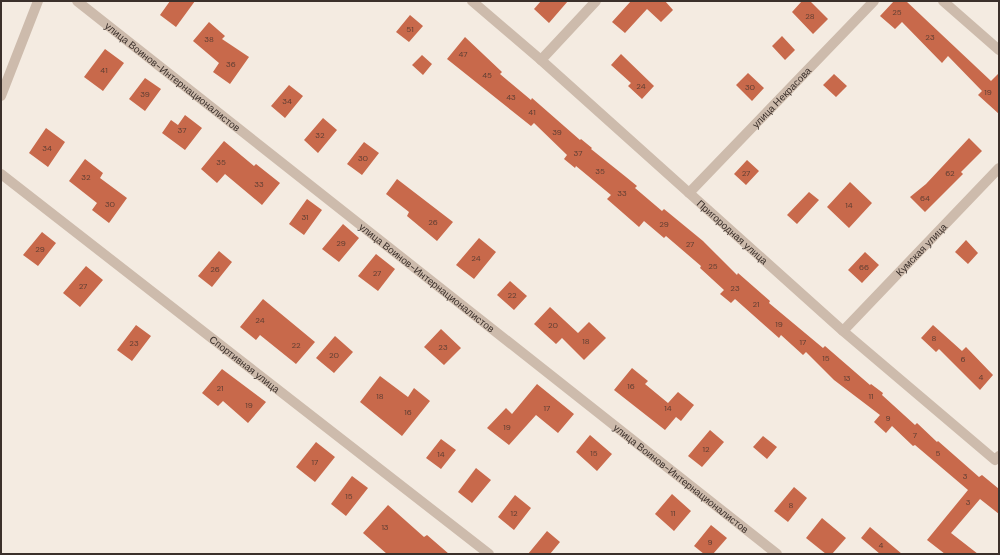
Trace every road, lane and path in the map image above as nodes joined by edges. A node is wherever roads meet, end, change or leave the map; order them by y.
1 (38, 1) edge
2 (77, 1) edge
3 (472, 1) edge
4 (596, 1) edge
5 (874, 1) edge
6 (943, 1) edge
7 (999, 50) edge
8 (541, 60) junction
9 (1, 96) edge
10 (999, 168) edge
11 (1, 174) edge
12 (689, 193) junction
13 (843, 331) junction
14 (997, 458) edge
15 (489, 554) edge
16 (776, 554) edge

1 - 9 street
2 - 16 street, улица Воинов-Интернационалистов
3 - 8 street, Пригородная улица
4 - 8 street
5 - 12 street, улица Некрасова
6 - 7 street
8 - 12 street, Пригородная улица
10 - 13 street, Кумская улица
11 - 15 street, Спортивная улица
12 - 13 street, Пригородная улица
13 - 14 street, Пригородная улица

